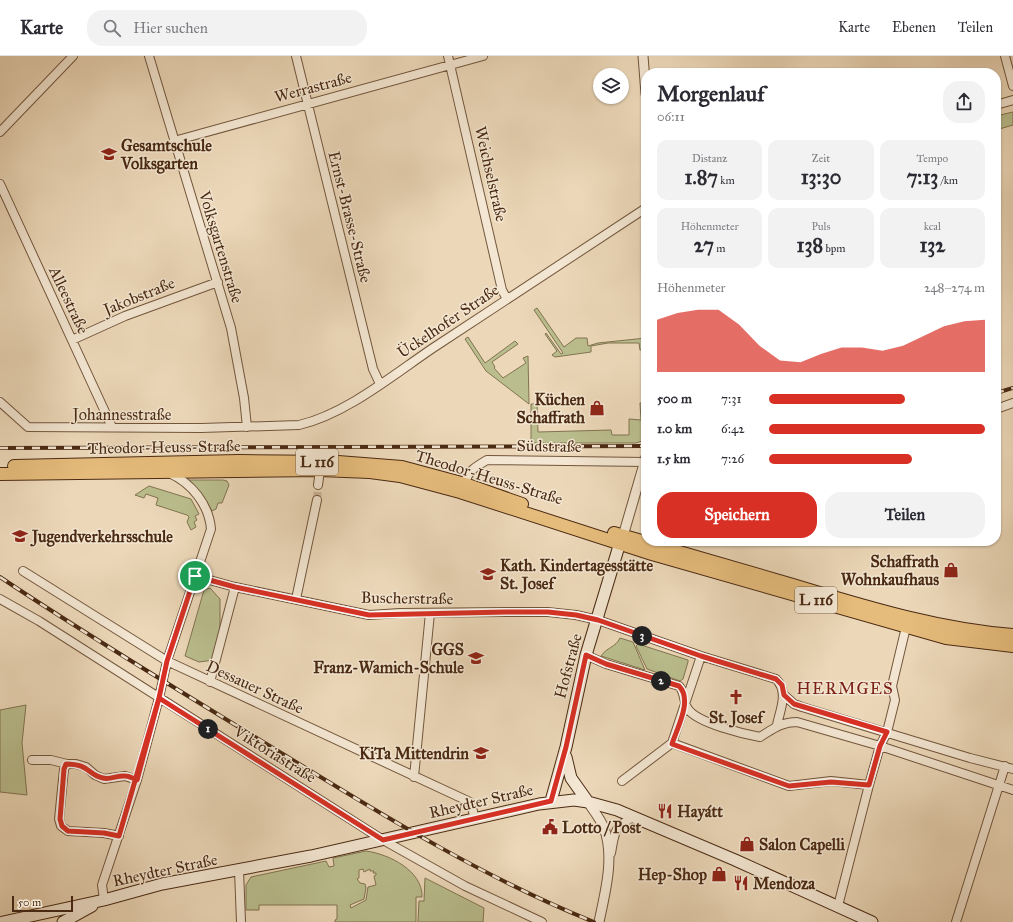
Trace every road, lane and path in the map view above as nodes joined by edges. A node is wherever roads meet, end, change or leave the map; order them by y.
1 (73, 56) edge
2 (149, 56) edge
3 (296, 56) edge
4 (448, 56) edge
5 (484, 56) edge
6 (643, 56) edge
7 (1005, 56) edge
8 (450, 65) junction
9 (644, 68) edge
10 (1013, 86) edge
11 (1013, 100) edge
12 (308, 103) junction
13 (1001, 104) edge
14 (0, 132) edge
15 (174, 141) junction
16 (0, 184) edge
17 (641, 211) edge
18 (218, 282) junction
19 (507, 299) junction
20 (72, 340) junction
21 (380, 384) junction
22 (0, 402) edge
23 (1013, 403) edge
24 (1001, 407) edge
25 (251, 426) junction
26 (112, 427) junction
27 (641, 460) edge
28 (0, 466) edge
29 (320, 470) junction
30 (166, 472) junction
31 (0, 474) edge
32 (641, 476) edge
33 (465, 484) junction
34 (318, 485) tunnel mouth
35 (317, 500) tunnel mouth
36 (622, 539) junction
37 (641, 544) edge
38 (648, 546) edge
39 (23, 571) dead end
40 (195, 576) junction
41 (235, 587) junction
42 (0, 599) edge
43 (296, 599) junction
44 (430, 613) junction
45 (598, 620) junction
46 (929, 623) junction
47 (906, 627) junction
48 (1013, 635) edge
49 (1013, 646) edge
50 (586, 655) junction
51 (701, 656) junction
52 (167, 661) junction
53 (210, 682) junction
54 (784, 695) junction
55 (159, 698) junction
56 (685, 703) junction
57 (777, 726) junction
58 (887, 732) junction
59 (672, 744) junction
60 (880, 746) junction
61 (566, 747) junction
62 (32, 760) dead end
63 (66, 764) junction
64 (1009, 767) edge
65 (414, 777) junction
66 (137, 780) junction
67 (622, 781) dead end
68 (869, 785) junction
69 (998, 786) junction
70 (1013, 790) edge
71 (551, 801) junction
72 (588, 802) junction
73 (634, 817) junction
74 (475, 818) junction
75 (119, 836) junction
76 (383, 840) junction
77 (608, 864) junction
78 (239, 870) junction
79 (104, 900) junction
80 (838, 906) junction
81 (51, 917) edge
82 (2, 922) edge
83 (63, 922) edge
84 (241, 922) edge
85 (542, 922) edge
86 (599, 922) edge
87 (872, 922) edge
88 (956, 922) edge

1 - 14 street
2 - 15 street, Volksgartenstraße
3 - 12 street, Ernst-Brasse-Straße
4 - 8 street, Weichselstraße
5 - 8 street, Werrastraße
6 - 9 street
7 - 10 street
8 - 12 street, Werrastraße
8 - 19 street, Weichselstraße
11 - 13 street
12 - 15 street, Werrastraße
12 - 21 street, Ernst-Brasse-Straße
15 - 18 street, Volksgartenstraße
16 - 20 street, Alleestraße
17 - 19 street, Ückelhofer Straße
18 - 20 street, Jakobstraße
18 - 25 street, Volksgartenstraße
19 - 21 street, Ückelhofer Straße
20 - 26 street, Alleestraße
21 - 25 street, Ückelhofer Straße
22 - 26 street, Johannesstraße
23 - 24 street
25 - 26 street, Johannesstraße
27 - 33 street, Südstraße
28 - 33 main road, Theodor-Heuss-Straße / L 116
29 - 30 main road, Theodor-Heuss-Straße / L 116
29 - 34 street
29 - 36 main road, Theodor-Heuss-Straße / L 116
30 - 31 main road, Theodor-Heuss-Straße / L 116
30 - 40 street
32 - 36 street, Hofstraße
33 - 36 main road, Theodor-Heuss-Straße / L 116
35 - 43 street
36 - 37 main road, Theodor-Heuss-Straße / L 116
36 - 45 main road, Hofstraße
36 - 47 main road, Theodor-Heuss-Straße / L 116
38 - 46 main road, Theodor-Heuss-Straße / L 116
39 - 52 street, Dessauer Straße
40 - 41 street, Buscherstraße
40 - 52 street
41 - 43 street, Buscherstraße
41 - 53 street
42 - 55 street, Viktoriastraße
43 - 44 street, Buscherstraße
44 - 45 street, Buscherstraße
44 - 65 street
45 - 50 main road, Hofstraße
45 - 51 street, Buscherstraße
46 - 47 street, Theodor-Heuss-Straße
46 - 48 main road, Theodor-Heuss-Straße / L 116
47 - 49 main road, Theodor-Heuss-Straße / L 116
47 - 58 street
50 - 56 street
50 - 61 main road, Hofstraße
51 - 54 street, Buscherstraße
51 - 56 street
52 - 53 street, Dessauer Straße
52 - 55 street
53 - 65 street, Dessauer Straße
54 - 57 street
54 - 58 street
55 - 66 street
55 - 76 street, Viktoriastraße
56 - 57 street
56 - 59 street
57 - 60 street
58 - 60 street
58 - 64 street
59 - 67 street
59 - 68 street
60 - 68 street
60 - 69 street
61 - 71 main road, Hofstraße
61 - 72 main road, Hofstraße
62 - 63 street
63 - 66 street
63 - 75 street
64 - 69 street
65 - 74 street, Dessauer Straße
66 - 75 street
68 - 80 street
69 - 70 street
69 - 88 street
71 - 72 main road, Rheydter Straße
71 - 74 main road, Rheydter Straße
72 - 73 main road, Rheydter Straße
72 - 77 street
73 - 77 street
73 - 80 main road, Rheydter Straße
74 - 76 main road, Rheydter Straße
75 - 79 street
76 - 78 main road, Rheydter Straße
76 - 85 street, Viktoriastraße
77 - 86 street
78 - 79 main road, Rheydter Straße
78 - 84 street
79 - 81 main road, Rheydter Straße
79 - 83 main road, Rheydter Straße
80 - 87 main road, Rheydter Straße
81 - 82 main road, Rheydter Straße

